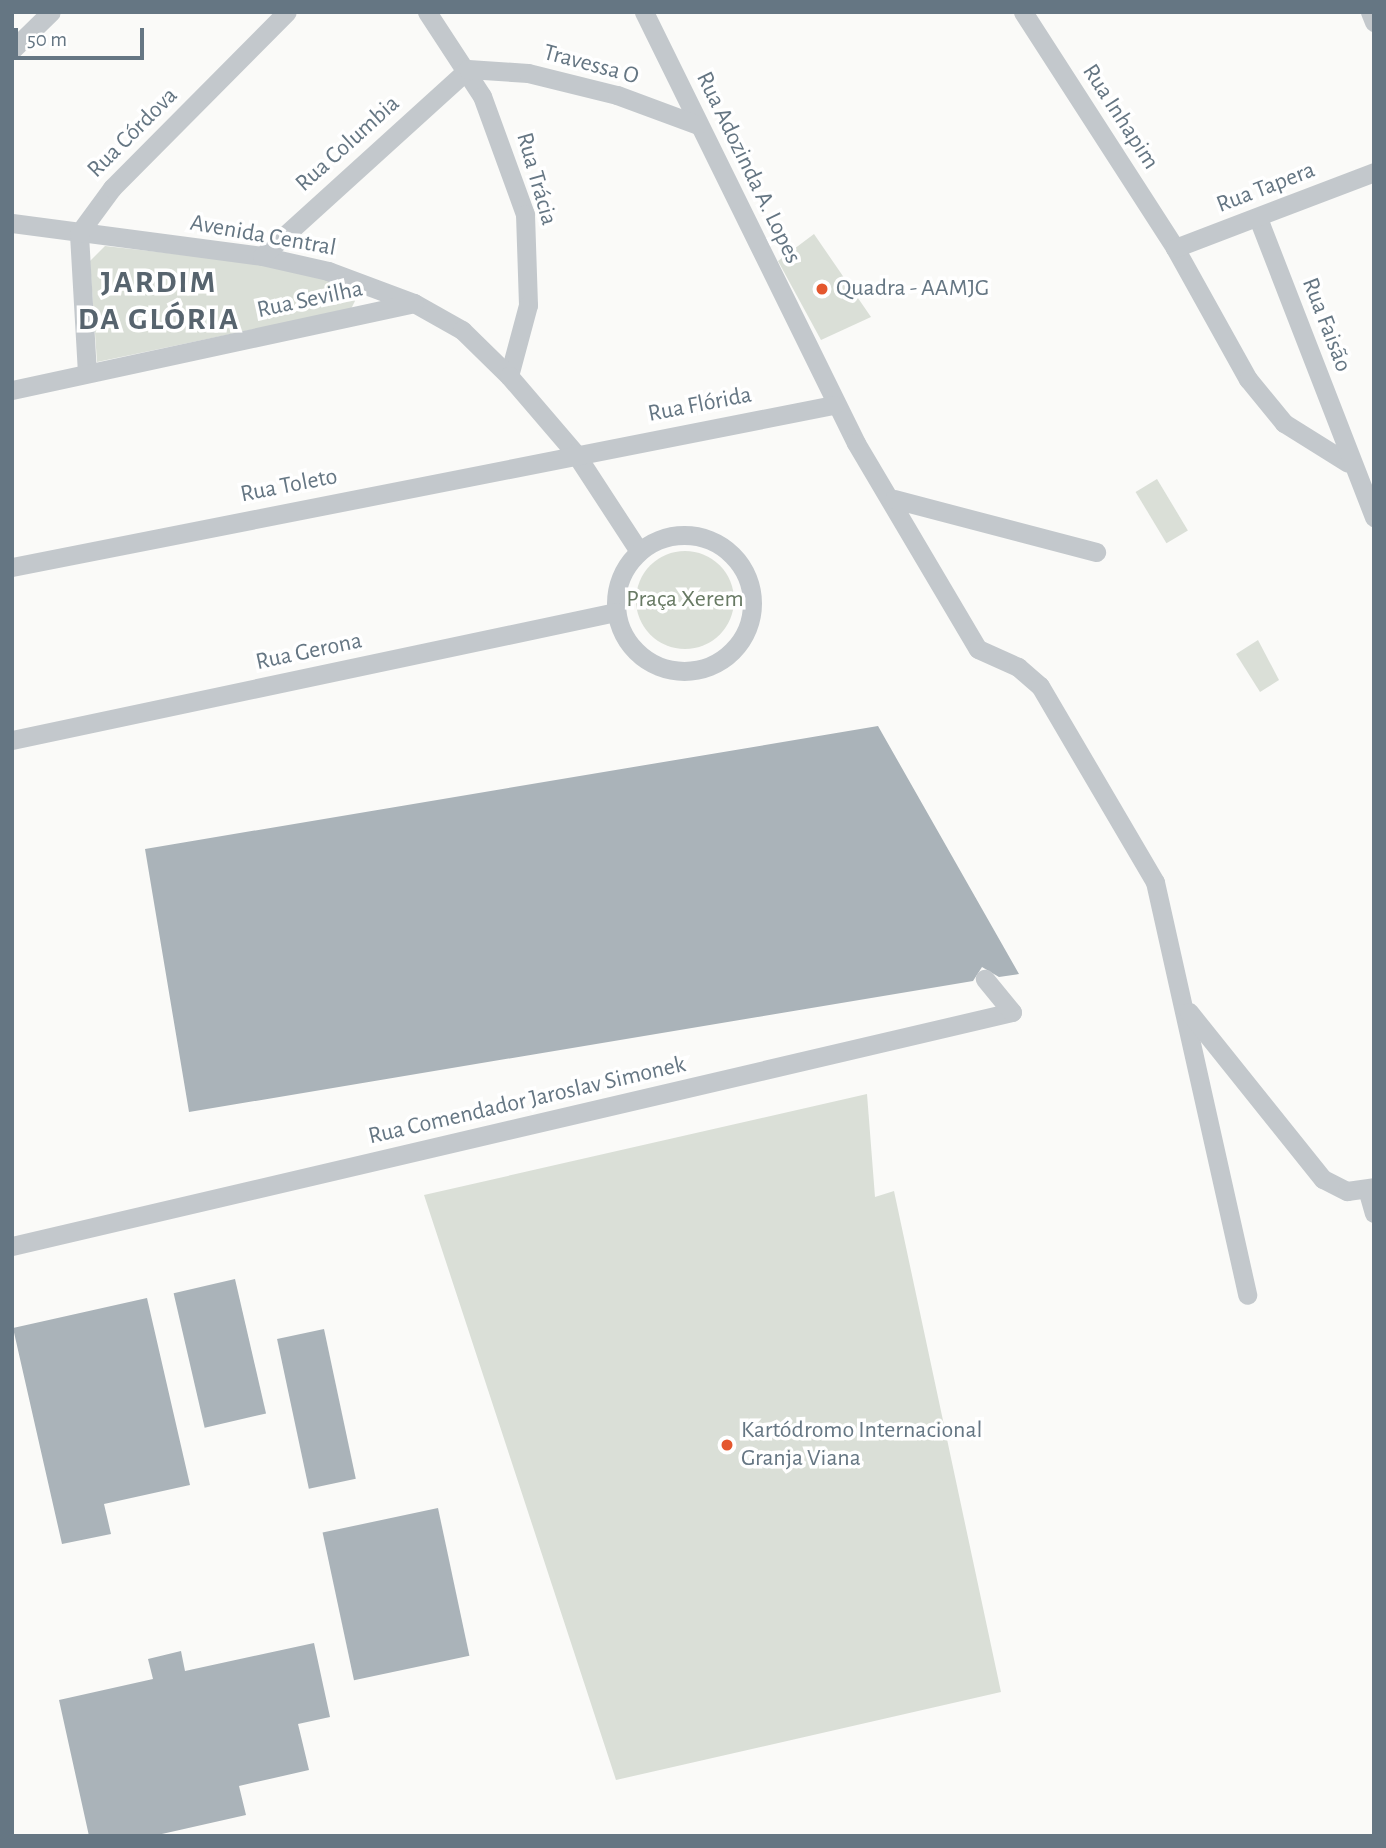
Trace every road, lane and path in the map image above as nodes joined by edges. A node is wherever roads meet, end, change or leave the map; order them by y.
1 (51, 12) edge
2 (287, 12) edge
3 (427, 12) edge
4 (645, 12) edge
5 (1023, 12) edge
6 (1370, 12) edge
7 (1374, 22) edge
8 (12, 50) edge
9 (467, 69) junction
10 (698, 125) junction
11 (1374, 172) edge
12 (1258, 218) junction
13 (12, 223) edge
14 (79, 233) junction
15 (1175, 248) junction
16 (262, 256) junction
17 (414, 303) junction
18 (87, 373) junction
19 (509, 376) junction
20 (12, 390) edge
21 (833, 405) junction
22 (575, 453) junction
23 (1348, 463) junction
24 (894, 499) junction
25 (1374, 517) edge
26 (639, 551) junction
27 (1096, 552) dead end
28 (12, 567) edge
29 (616, 612) junction
30 (12, 740) edge
31 (985, 979) dead end
32 (1187, 1010) junction
33 (1370, 1188) edge
34 (1374, 1213) edge
35 (12, 1246) edge
36 (1247, 1295) dead end

1 - 8 street
2 - 14 street, Rua Córdova
3 - 9 street, Rua Trácia
4 - 10 street, Rua Adozinda A. Lopes
5 - 15 street, Rua Inhapim
6 - 7 street
9 - 10 street, Travessa O
9 - 16 street, Rua Columbia
9 - 19 street, Rua Trácia
10 - 21 street, Rua Adozinda A. Lopes
11 - 12 street, Rua Tapera
12 - 15 street, Rua Tapera
12 - 23 street, Rua Faisão
13 - 14 street, Avenida Central
14 - 16 street, Avenida Central
14 - 18 street
15 - 23 street
16 - 17 street, Avenida Central
17 - 18 street, Rua Sevilha
17 - 19 street, Avenida Central
18 - 20 street, Rua Sevilha
19 - 22 street, Avenida Central
21 - 22 street, Rua Flórida
21 - 24 street, Rua Adozinda A. Lopes
22 - 26 street, Avenida Central
22 - 28 street, Rua Toleto
23 - 25 street, Rua Faisão
24 - 27 street
24 - 32 street, Rua Adozinda A. Lopes
26 - 29 street
26 - 29 street
29 - 30 street, Rua Gerona
31 - 35 street, Rua Comendador Jaroslav Simonek
32 - 33 street
32 - 36 street, Rua Adozinda A. Lopes
33 - 34 street

